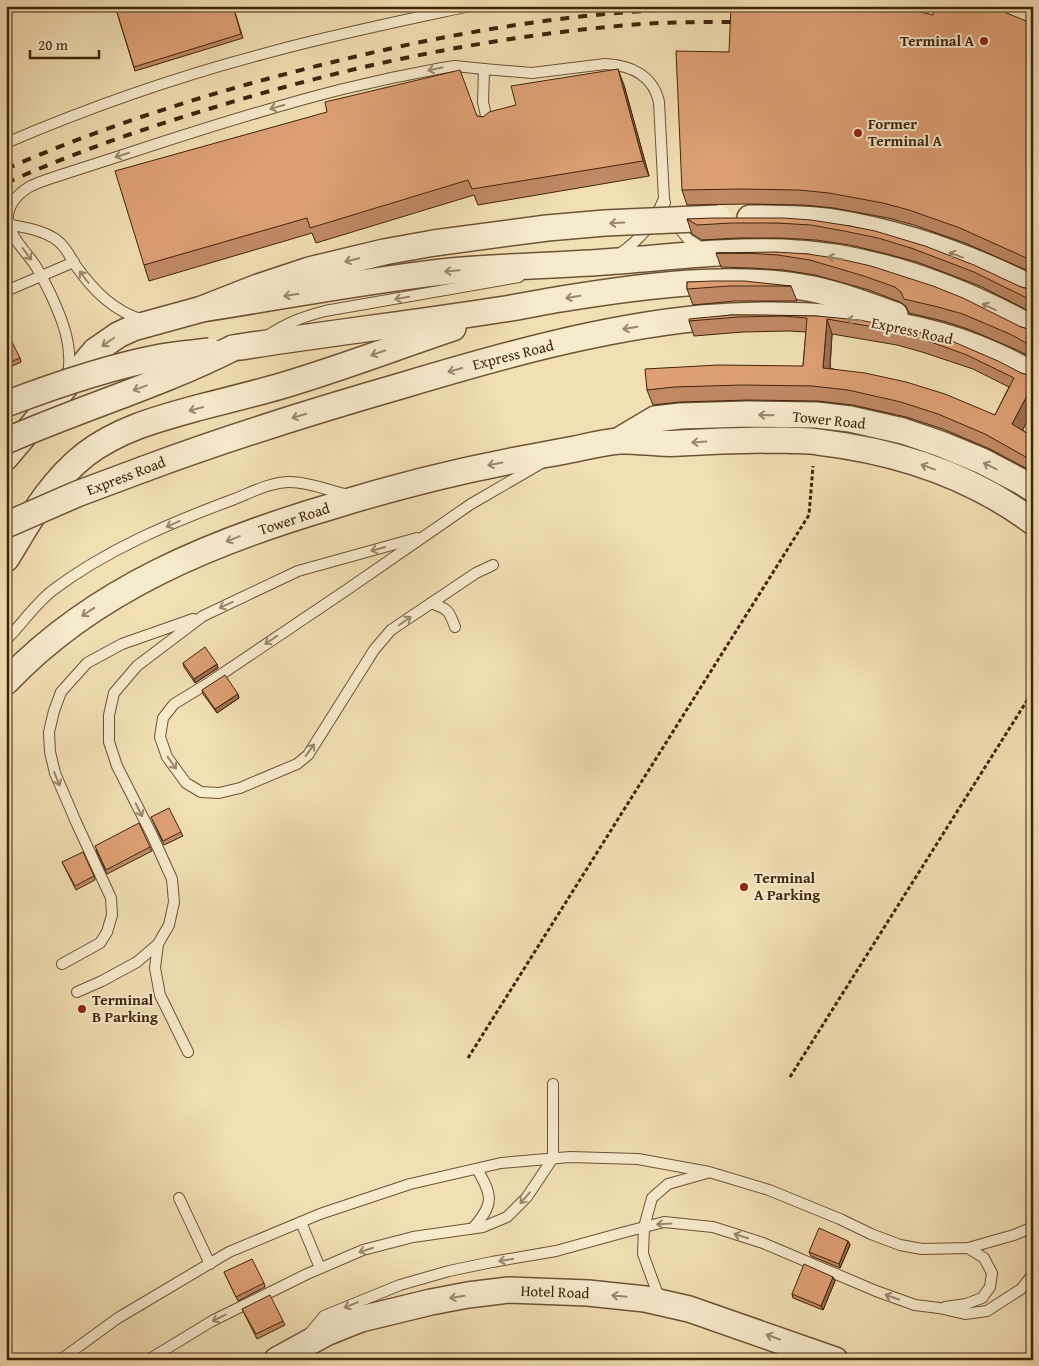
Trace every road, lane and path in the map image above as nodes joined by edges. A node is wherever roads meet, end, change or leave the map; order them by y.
1 (470, 6) edge
2 (453, 8) edge
3 (484, 69) junction
4 (488, 125) edge
5 (6, 142) edge
6 (664, 199) junction
7 (8, 225) edge
8 (717, 254) junction
9 (74, 262) junction
10 (606, 262) junction
11 (42, 277) junction
12 (1033, 289) edge
13 (6, 291) edge
14 (202, 309) junction
15 (507, 309) junction
16 (152, 323) junction
17 (1033, 329) edge
18 (970, 344) junction
19 (243, 346) junction
20 (1033, 376) edge
21 (64, 387) junction
22 (6, 404) edge
23 (6, 441) edge
24 (618, 441) junction
25 (815, 441) junction
26 (560, 452) junction
27 (6, 457) edge
28 (1033, 489) edge
29 (362, 497) junction
30 (1033, 522) edge
31 (6, 525) edge
32 (425, 536) junction
33 (6, 559) edge
34 (492, 565) dead end
35 (431, 603) junction
36 (203, 616) junction
37 (455, 627) dead end
38 (6, 640) edge
39 (6, 682) edge
40 (1033, 691) edge
41 (158, 944) junction
42 (62, 964) dead end
43 (77, 992) dead end
44 (188, 1052) dead end
45 (468, 1058) dead end
46 (790, 1077) dead end
47 (553, 1084) dead end
48 (553, 1158) junction
49 (476, 1169) junction
50 (709, 1172) junction
51 (179, 1198) dead end
52 (301, 1222) junction
53 (644, 1227) junction
54 (1033, 1227) edge
55 (473, 1228) junction
56 (968, 1248) junction
57 (210, 1264) junction
58 (320, 1268) junction
59 (1033, 1274) edge
60 (667, 1303) junction
61 (939, 1308) junction
62 (300, 1347) junction
63 (60, 1360) edge
64 (148, 1360) edge
65 (277, 1360) edge
66 (835, 1360) edge

1 - 2 lane
2 - 5 lane
3 - 4 lane
3 - 6 lane
3 -> 7 lane
6 - 8 lane
6 - 10 lane
7 - 9 lane
7 -> 11 lane
8 - 10 street
17 -> 8 street
9 - 11 lane
16 -> 9 lane
10 -> 14 street
10 -> 19 lane
11 - 13 lane
11 - 21 lane
12 -> 14 street, bridge
14 - 16 street
18 -> 15 street
15 - 19 street
15 -> 33 street
16 -> 21 street
18 - 20 street, Express Road
18 -> 31 street, Express Road, bridge
19 - 22 street, bridge
19 -> 23 street, bridge
21 - 27 street
25 -> 24 street, Tower Road
24 - 26 street, Tower Road
28 -> 24 street, Tower Road
30 -> 25 street, Tower Road
25 - 45 path
26 -> 29 street, Tower Road
26 - 32 lane
29 -> 38 lane
29 -> 39 street, Tower Road
32 -> 35 lane
32 -> 36 lane
34 - 35 lane
35 - 37 lane
36 -> 41 lane
36 -> 42 lane
40 - 46 path
41 - 43 lane
41 - 44 lane
47 - 48 lane
48 - 49 lane
48 - 50 lane
48 -> 55 lane
49 - 52 lane
49 - 55 lane
50 - 53 lane
50 - 56 lane
51 - 57 lane
52 - 57 lane
52 - 58 lane
53 - 60 lane
61 -> 53 lane
53 -> 62 lane
54 - 56 lane
55 -> 58 lane
56 - 61 lane
57 - 63 lane
58 -> 64 lane
59 - 61 lane
60 -> 62 street, Hotel Road
66 -> 60 street, Hotel Road
62 - 65 street, Hotel Road

